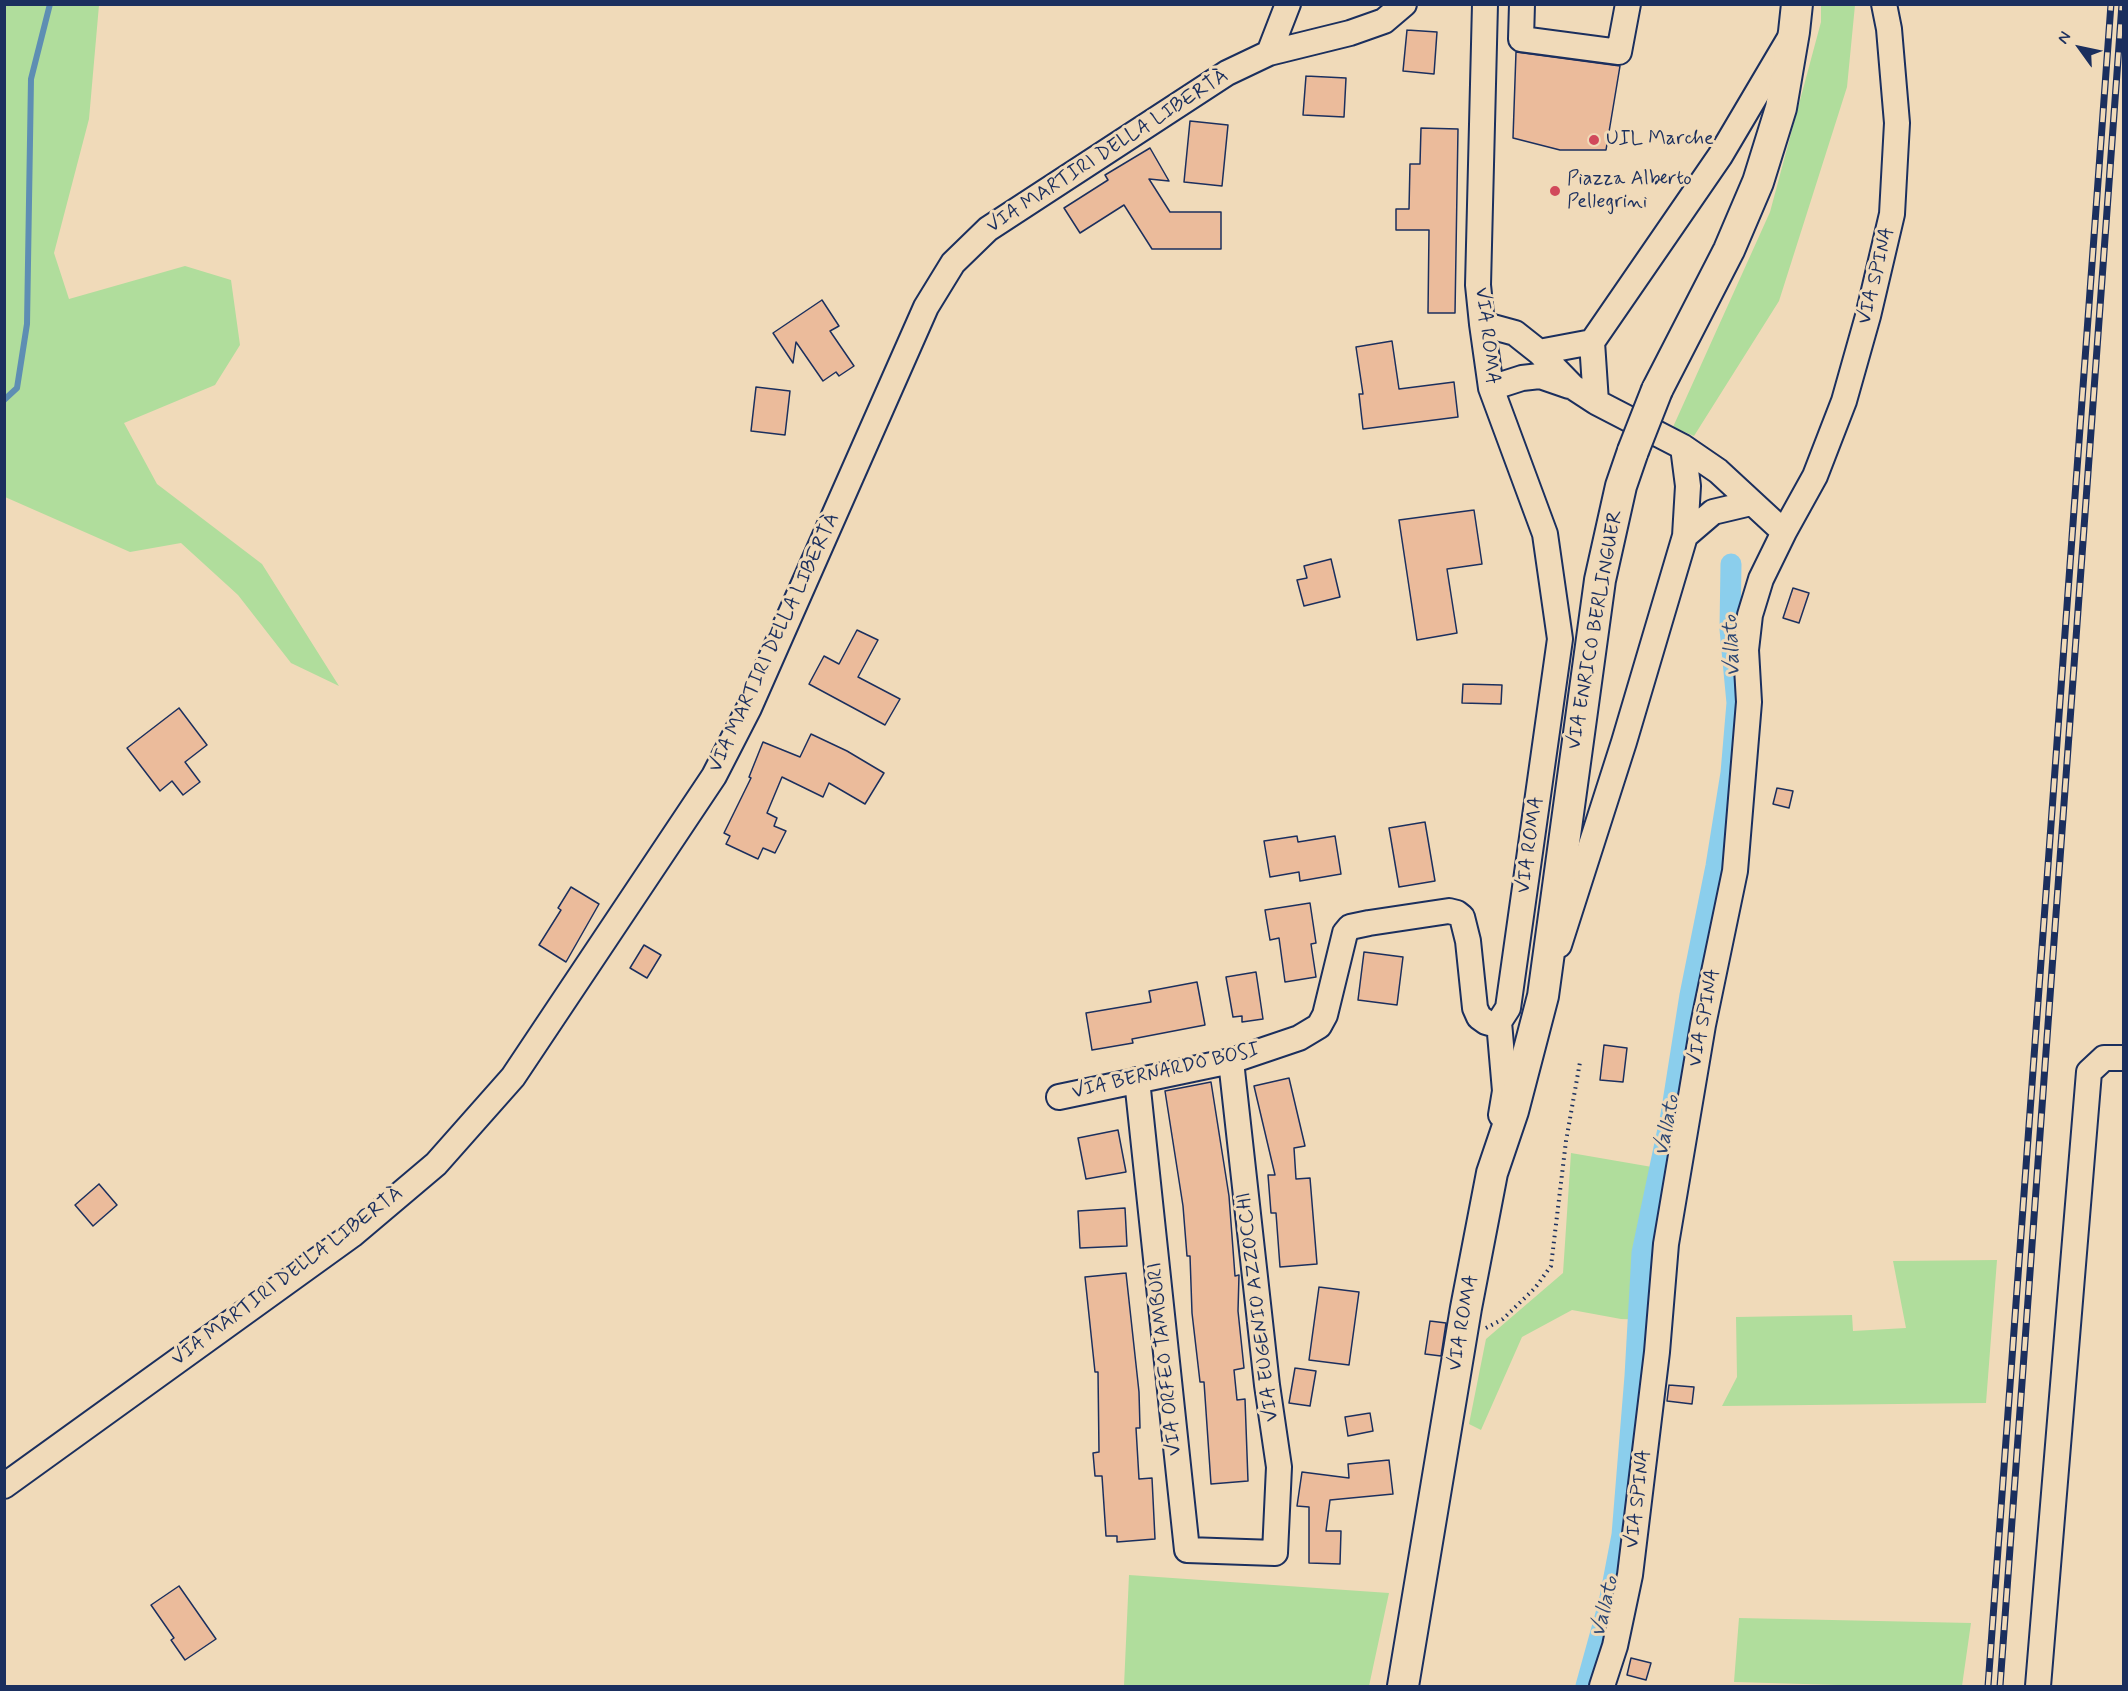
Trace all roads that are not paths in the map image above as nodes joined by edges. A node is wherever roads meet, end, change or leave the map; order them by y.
1 (1288, 4) edge
2 (1404, 4) edge
3 (1485, 4) edge
4 (1522, 4) edge
5 (1628, 4) edge
6 (1884, 4) edge
7 (1796, 18) edge
8 (1269, 53) junction
9 (1482, 324) junction
10 (1592, 342) junction
11 (1539, 352) junction
12 (1573, 387) junction
13 (1491, 388) junction
14 (1596, 402) junction
15 (1683, 447) junction
16 (1751, 503) junction
17 (1784, 532) junction
18 (1685, 536) junction
19 (1543, 996) junction
20 (1499, 1022) junction
21 (2124, 1058) edge
22 (1232, 1061) junction
23 (1137, 1080) junction
24 (1059, 1096) dead end
25 (1492, 1173) junction
26 (4, 1486) edge
27 (1275, 1553) joint
28 (1403, 1686) edge
29 (1602, 1686) edge
30 (2038, 1686) edge

1 - 8 street
2 - 8 street, VIA MARTIRI DELLA LIBERTÀ
3 - 9 street, VIA ROMA
4 - 5 street
6 - 17 street, VIA SPINA
7 - 10 street
7 - 19 main road, VIA ENRICO BERLINGUER, bridge
8 - 26 street, VIA MARTIRI DELLA LIBERTÀ
9 - 11 street
9 - 13 street, VIA ROMA
10 - 11 street
10 - 14 street
11 - 12 street
12 - 13 street
12 - 14 street
13 - 20 street, VIA ROMA
14 - 15 street
15 - 16 street
15 - 18 street
16 - 17 street
16 - 18 street
17 - 29 street, VIA SPINA
18 - 19 street
19 - 25 main road, VIA ENRICO BERLINGUER
20 - 22 street, VIA BERNARDO BOSI
20 - 25 street, VIA ROMA
21 - 30 street
22 - 23 street, VIA BERNARDO BOSI
22 - 27 street, VIA EUGENIO AZZOCCHI
23 - 24 street, VIA BERNARDO BOSI
23 - 27 street, VIA ORFEO TAMBURI
25 - 28 main road, VIA ROMA

